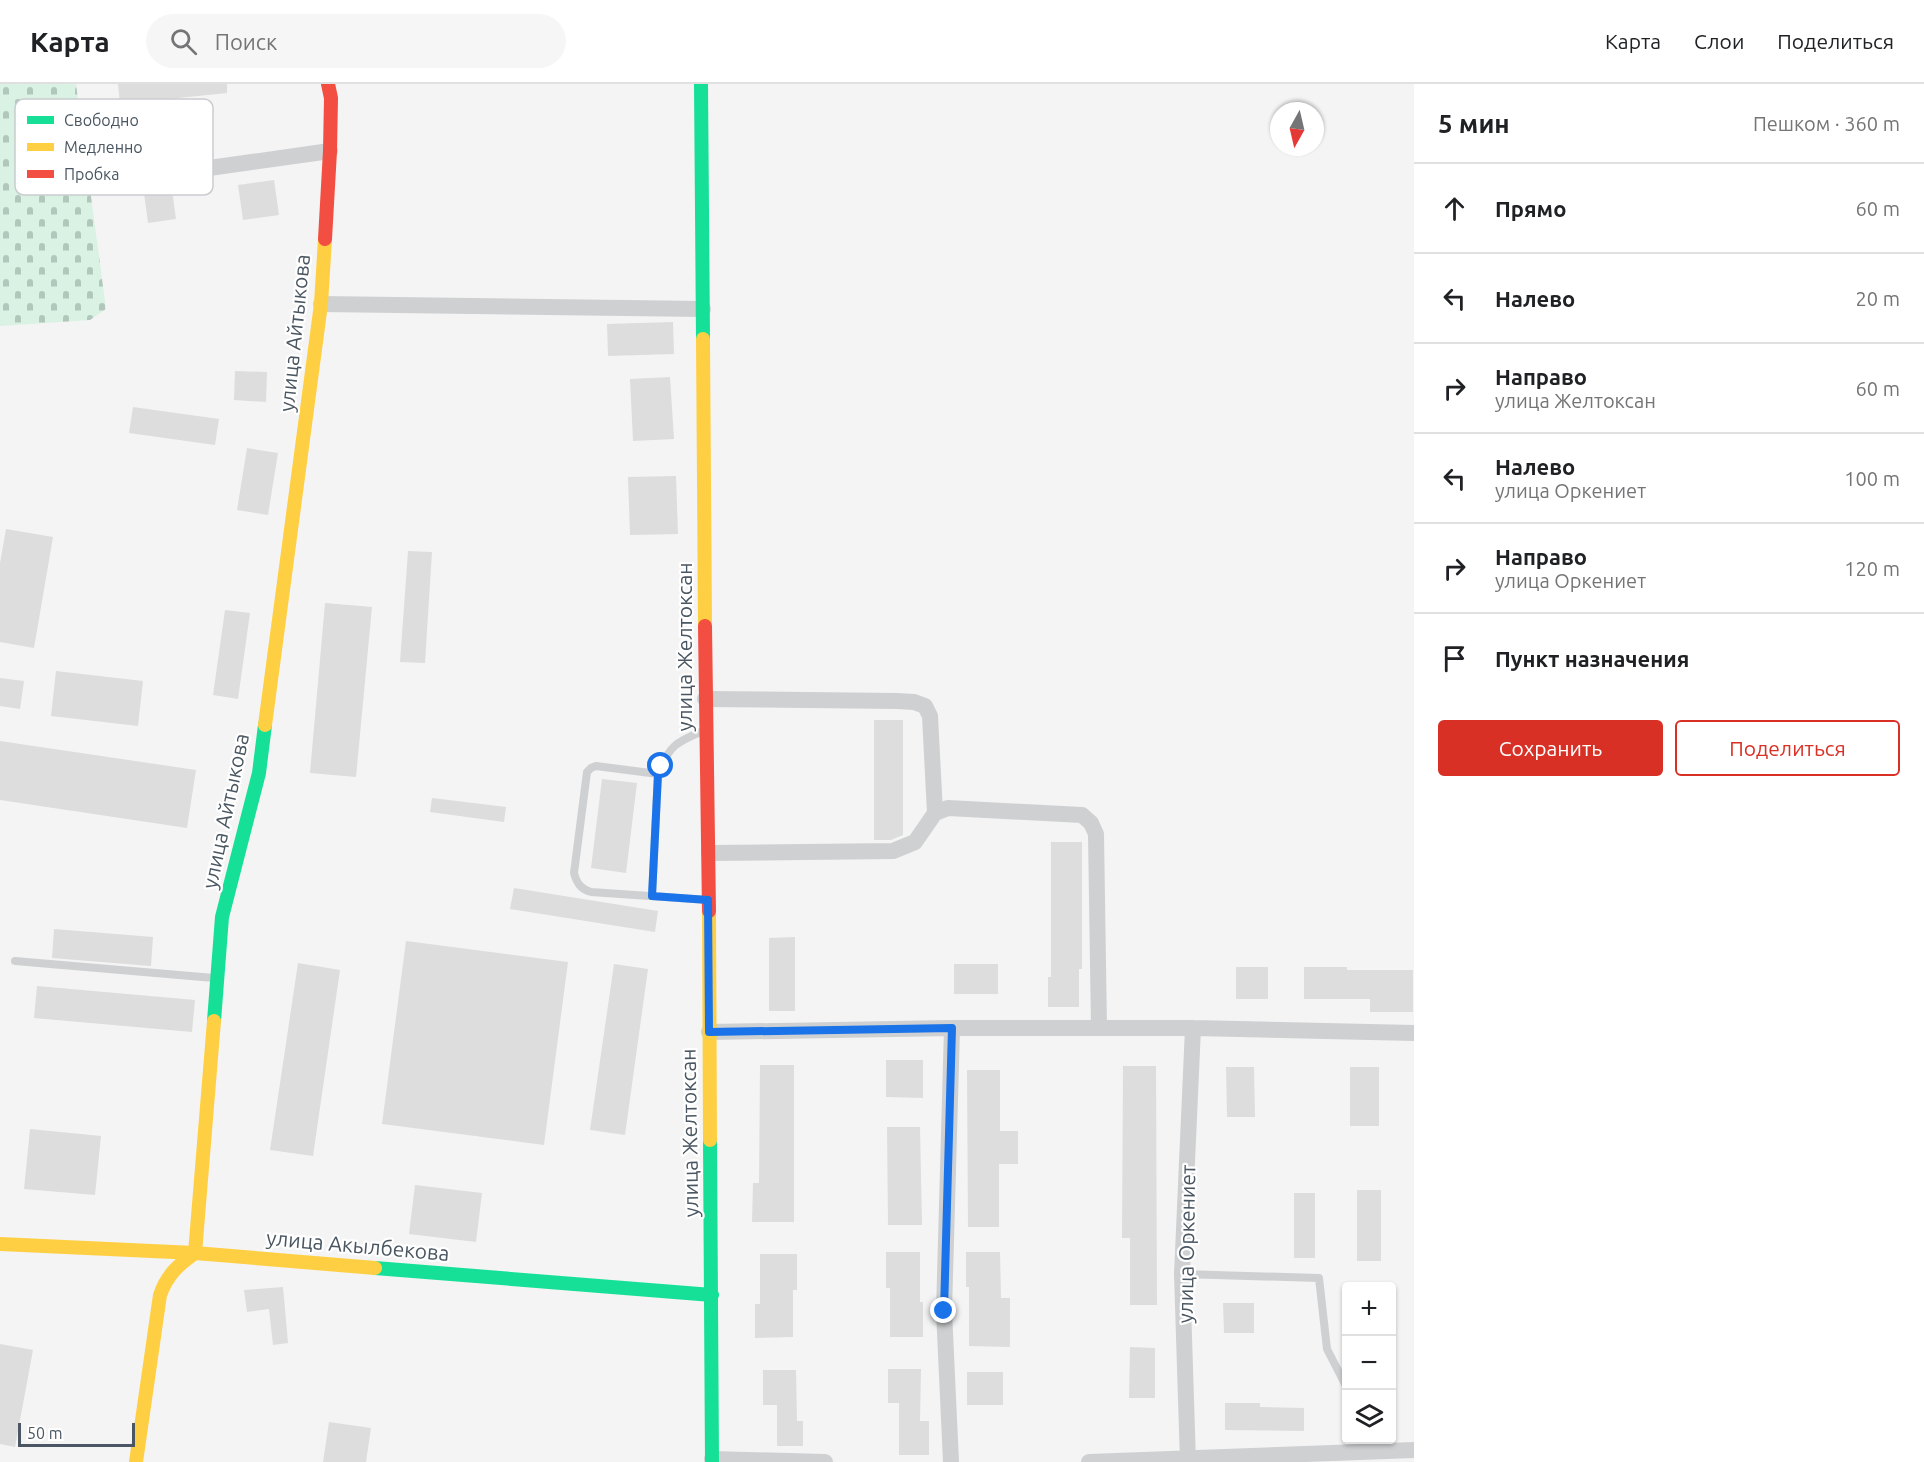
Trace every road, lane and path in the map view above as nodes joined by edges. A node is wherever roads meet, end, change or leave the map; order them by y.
1 (328, 84) edge
2 (701, 84) edge
3 (330, 151) junction
4 (213, 167) edge
5 (321, 304) junction
6 (703, 309) junction
7 (705, 699) junction
8 (706, 730) junction
9 (658, 774) junction
10 (935, 813) junction
11 (709, 853) junction
12 (652, 896) junction
13 (708, 900) junction
14 (15, 961) dead end
15 (217, 978) junction
16 (952, 1028) junction
17 (1099, 1028) junction
18 (1193, 1028) junction
19 (709, 1032) junction
20 (1414, 1033) edge
21 (0, 1244) edge
22 (195, 1253) junction
23 (1182, 1274) junction
24 (712, 1295) junction
25 (1342, 1377) edge
26 (1373, 1446) edge
27 (1414, 1450) edge
28 (712, 1461) edge
29 (1188, 1461) edge
30 (136, 1462) edge
31 (825, 1462) edge
32 (951, 1462) edge
33 (1089, 1462) edge

1 - 3 street, улица Айтыкова
2 - 6 street, улица Желтоксан
3 - 4 street
3 - 5 street, улица Айтыкова
5 - 6 street
5 - 15 street, улица Айтыкова
6 - 7 street, улица Желтоксан
7 - 8 street, улица Желтоксан
7 - 10 street
8 - 9 lane
8 - 11 street, улица Желтоксан
9 - 12 lane
9 - 12 lane
10 - 11 street
10 - 17 street
11 - 13 street, улица Желтоксан
12 - 13 lane
13 - 19 street, улица Желтоксан
14 - 15 lane
15 - 22 street, улица Айтыкова
16 - 17 street
16 - 19 street
16 - 32 street
17 - 18 street
18 - 20 street
18 - 23 street, улица Оркениет
19 - 24 street, улица Желтоксан
21 - 22 street, улица Акылбекова
22 - 24 street, улица Акылбекова
22 - 30 street
23 - 25 lane
23 - 29 street, улица Оркениет
24 - 28 street, улица Желтоксан
26 - 27 street
26 - 29 street
28 - 31 street
29 - 33 street

